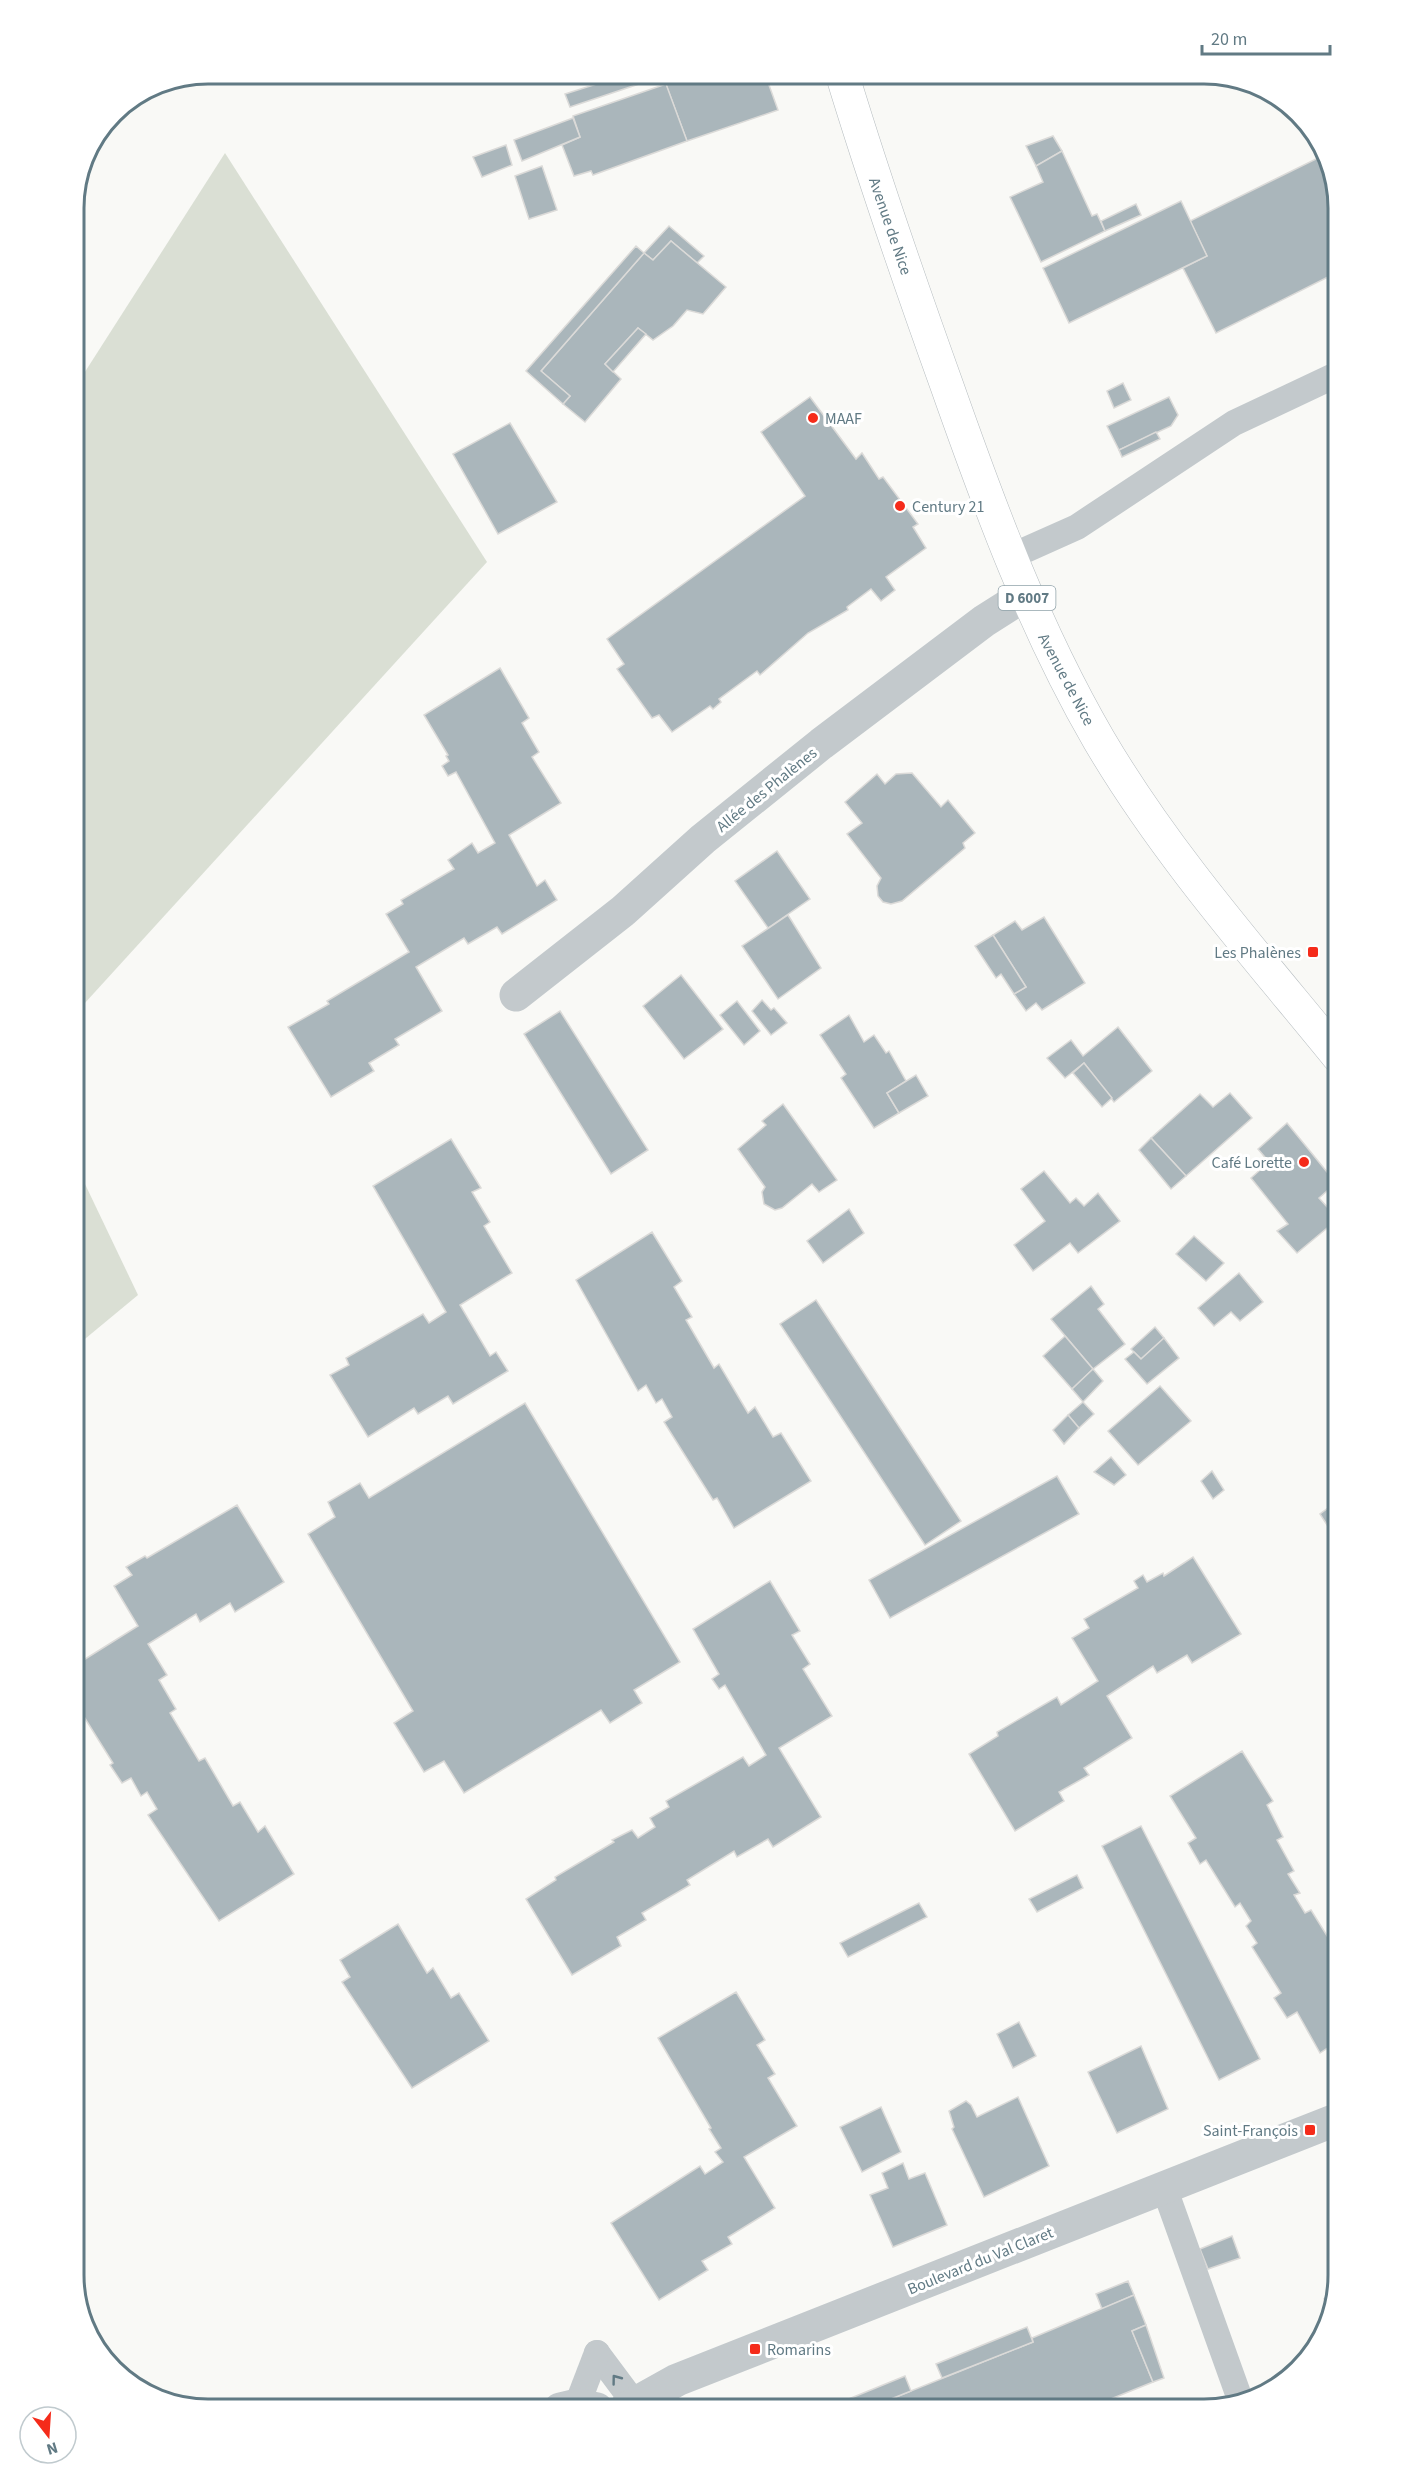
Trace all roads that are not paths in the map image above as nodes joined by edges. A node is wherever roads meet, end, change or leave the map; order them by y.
1 (845, 84) edge
2 (1328, 379) edge
3 (1010, 557) junction
4 (1025, 595) junction
5 (516, 995) dead end
6 (1328, 1044) edge
7 (1328, 2123) edge
8 (1164, 2187) junction
9 (1237, 2394) edge
10 (581, 2399) edge
11 (625, 2399) edge
12 (644, 2399) edge

1 - 3 main road, Avenue de Nice / D 6007
2 - 3 lane
3 - 4 main road, Avenue de Nice / D 6007
4 - 5 street, Allée des Phalènes
4 - 6 main road, Avenue de Nice / D 6007
7 - 8 street, Boulevard du Val Claret
8 - 9 lane
8 - 12 street, Boulevard du Val Claret
11 -> 10 lane

